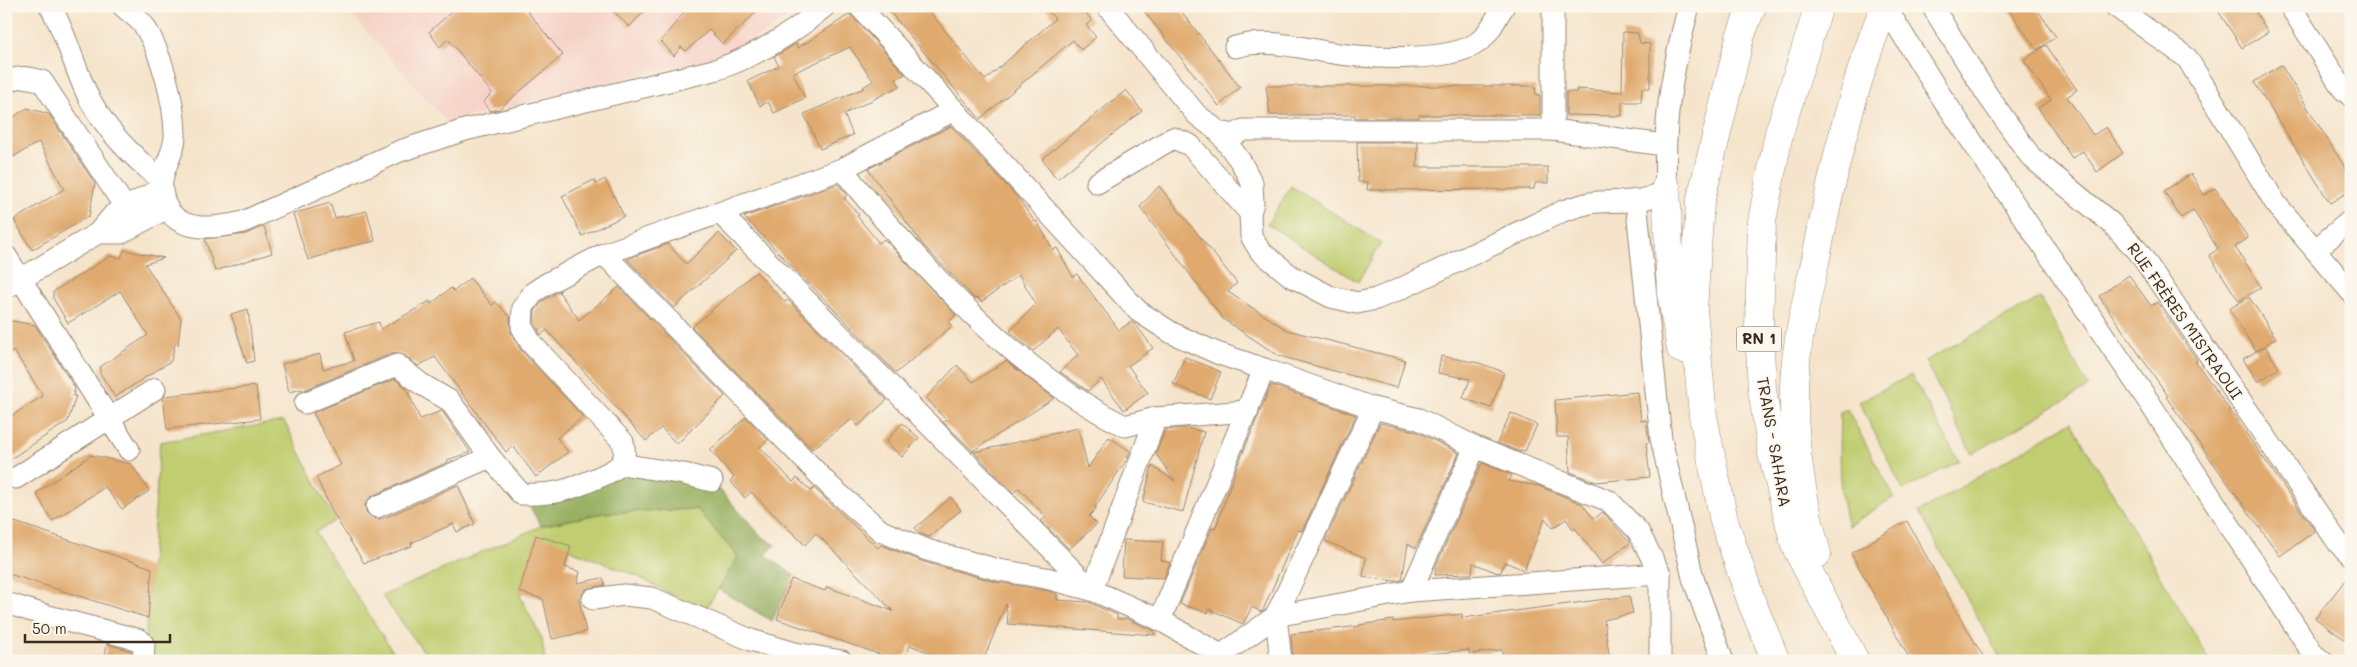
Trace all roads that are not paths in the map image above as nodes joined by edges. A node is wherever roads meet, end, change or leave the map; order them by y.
1 (123, 6) edge
2 (825, 6) edge
3 (858, 6) edge
4 (1107, 6) edge
5 (1504, 6) edge
6 (1553, 6) edge
7 (1689, 6) edge
8 (1752, 6) edge
9 (1819, 6) edge
10 (1885, 6) edge
11 (1932, 6) edge
12 (2115, 6) edge
13 (2290, 6) edge
14 (55, 8) edge
15 (1235, 47) dead end
16 (6, 83) edge
17 (2351, 96) edge
18 (954, 110) junction
19 (1553, 130) junction
20 (1219, 132) junction
21 (1664, 145) junction
22 (842, 169) junction
23 (1097, 183) dead end
24 (1666, 186) junction
25 (164, 192) junction
26 (1636, 200) junction
27 (125, 207) junction
28 (720, 213) junction
29 (1250, 213) junction
30 (2351, 220) edge
31 (98, 233) junction
32 (2315, 250) junction
33 (604, 254) junction
34 (6, 256) edge
35 (13, 284) edge
36 (2351, 292) edge
37 (1264, 369) junction
38 (155, 389) dead end
39 (305, 403) dead end
40 (1373, 408) junction
41 (1248, 411) junction
42 (1703, 416) junction
43 (1156, 418) junction
44 (108, 419) junction
45 (1475, 446) junction
46 (129, 450) dead end
47 (490, 457) junction
48 (621, 464) junction
49 (16, 478) dead end
50 (712, 481) dead end
51 (377, 507) dead end
52 (2351, 555) edge
53 (1660, 574) junction
54 (1092, 590) junction
55 (1411, 591) junction
56 (593, 599) dead end
57 (6, 603) edge
58 (1276, 616) junction
59 (1833, 616) junction
60 (1160, 620) junction
61 (795, 657) edge
62 (1217, 658) edge
63 (143, 661) edge
64 (842, 661) edge
65 (1281, 661) edge
66 (1660, 661) edge
67 (1724, 661) edge
68 (1776, 661) edge
69 (1854, 661) edge
70 (2322, 661) edge

1 - 25 street
2 - 25 street
3 - 18 street
4 - 20 street
5 - 15 street
6 - 19 street
7 - 21 street
8 - 42 highway
9 - 59 highway, TRANS - SAHARA / RN 1
10 - 59 highway
10 - 70 street
11 - 52 street, RUE FRÈRES MISTRAOUI
12 - 32 street
13 - 17 street
14 - 25 street
16 - 27 street
18 - 22 street
18 - 37 street
19 - 20 street
19 - 21 street
20 - 29 street
21 - 24 street
22 - 28 street
22 - 43 street
23 - 29 street
24 - 26 street
24 - 42 highway
25 - 27 street
25 - 31 street
26 - 29 street
26 - 67 street
27 - 31 street
28 - 33 street
28 - 54 street
30 - 32 street
31 - 35 street
32 - 36 street
33 - 48 street
33 - 54 street
34 - 35 street
35 - 44 street
37 - 40 street
37 - 41 street
38 - 44 street
39 - 47 street
40 - 45 street
40 - 58 street
41 - 43 street
41 - 60 street
42 - 68 highway
43 - 54 street
44 - 46 street
44 - 49 street
45 - 53 street
45 - 55 street
47 - 48 street
47 - 51 street
48 - 50 street
53 - 55 street
53 - 66 street
54 - 60 street
55 - 58 street
56 - 61 street
57 - 63 street
58 - 62 street
58 - 65 street
59 - 69 highway, TRANS - SAHARA / RN 1
60 - 62 street
61 - 64 street

